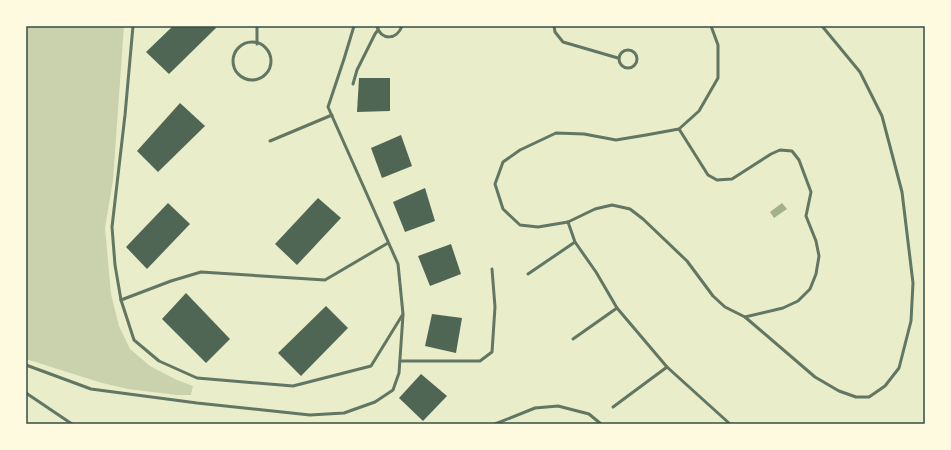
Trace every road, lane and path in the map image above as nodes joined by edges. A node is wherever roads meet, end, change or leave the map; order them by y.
1 (133, 26) edge
2 (257, 26) edge
3 (354, 26) edge
4 (402, 26) edge
5 (554, 26) edge
6 (712, 26) edge
7 (822, 26) edge
8 (378, 28) edge
9 (257, 44) junction
10 (618, 58) junction
11 (353, 84) dead end
12 (332, 115) junction
13 (679, 129) junction
14 (270, 141) dead end
15 (568, 222) junction
16 (575, 242) junction
17 (388, 243) junction
18 (492, 269) dead end
19 (528, 274) dead end
20 (121, 300) junction
21 (617, 308) junction
22 (403, 314) junction
23 (744, 317) junction
24 (573, 339) dead end
25 (400, 361) junction
26 (26, 365) edge
27 (667, 368) junction
28 (26, 393) edge
29 (613, 407) dead end
30 (72, 424) edge
31 (495, 424) edge
32 (601, 424) edge
33 (729, 424) edge

1 - 20 lane
2 - 9 lane
3 - 12 lane
4 - 8 lane
5 - 10 lane
6 - 13 lane
7 - 23 lane
8 - 11 lane
9 - 9 lane
10 - 10 lane
12 - 14 lane
12 - 17 lane
13 - 15 lane
13 - 23 lane
15 - 16 lane
15 - 23 lane
16 - 19 lane
16 - 21 lane
17 - 20 lane
17 - 22 lane
18 - 25 lane
20 - 22 lane
21 - 24 lane
21 - 27 lane
22 - 25 lane
25 - 26 lane
27 - 29 lane
27 - 33 lane
28 - 30 lane
31 - 32 lane

